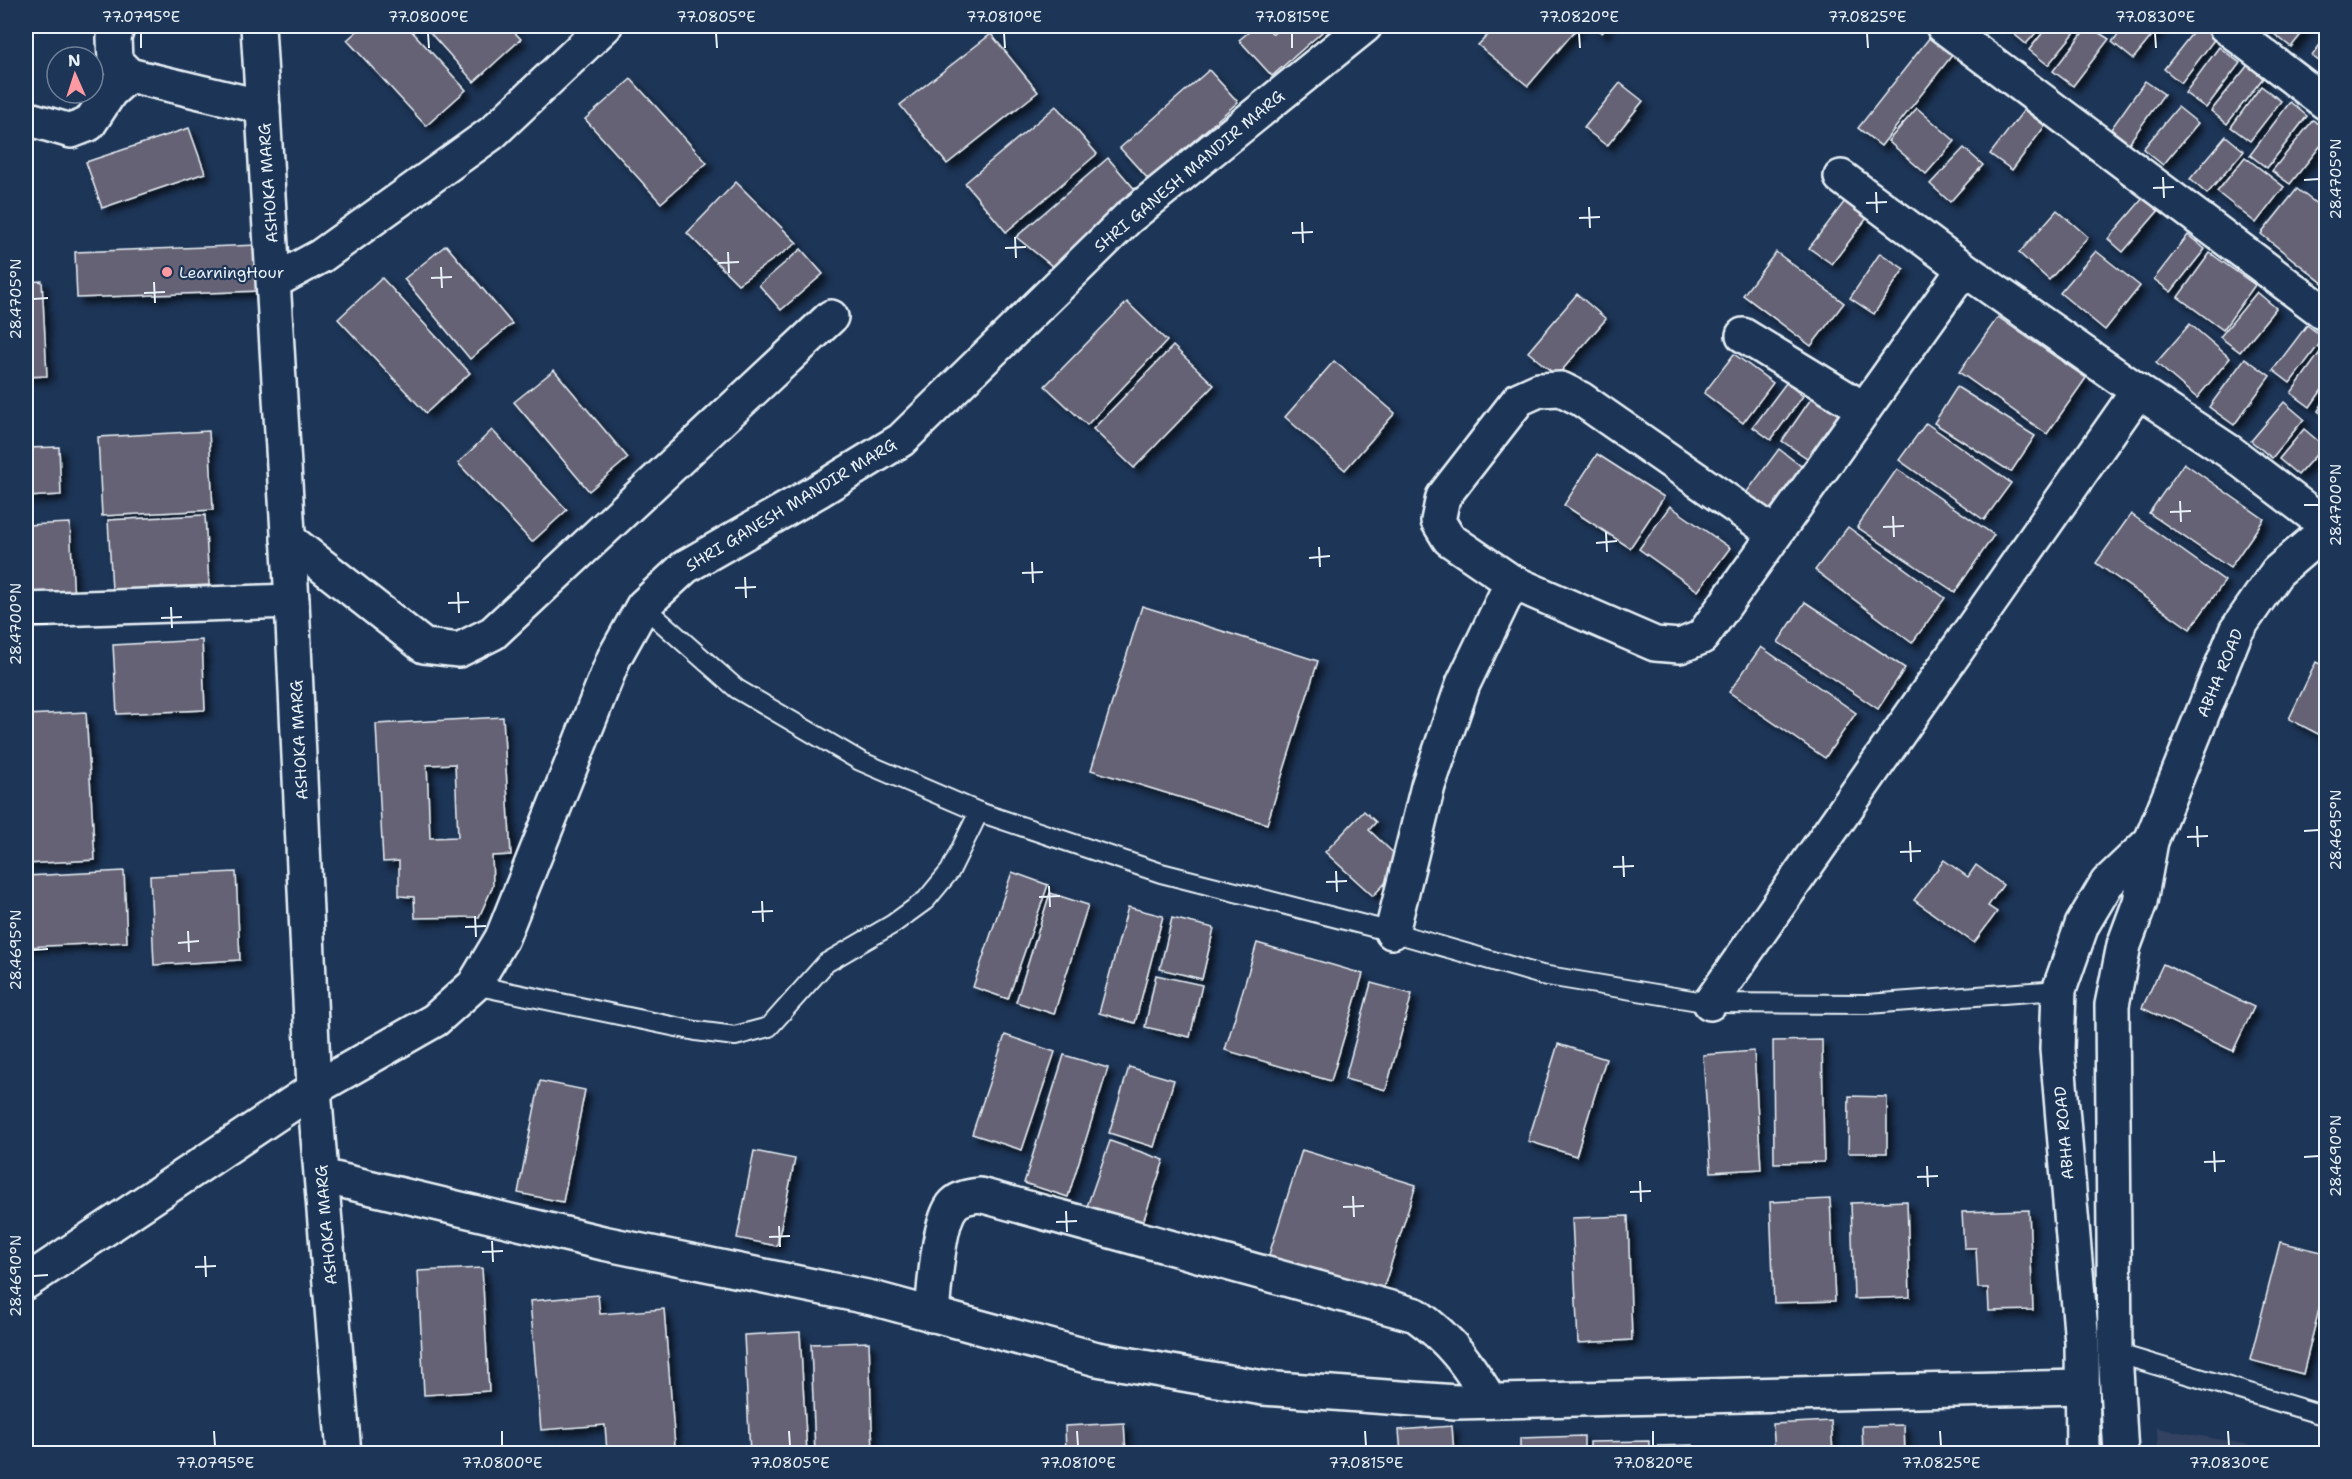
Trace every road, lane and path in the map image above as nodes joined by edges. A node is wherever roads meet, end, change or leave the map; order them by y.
1 (118, 26) edge
2 (258, 26) edge
3 (605, 26) edge
4 (1365, 26) edge
5 (1943, 26) edge
6 (2225, 26) edge
7 (129, 75) junction
8 (2326, 103) edge
9 (263, 107) junction
10 (26, 118) edge
11 (1841, 177) dead end
12 (1964, 269) junction
13 (275, 281) junction
14 (2326, 314) edge
15 (831, 317) dead end
16 (1743, 335) dead end
17 (2138, 391) junction
18 (1864, 409) junction
19 (2326, 525) edge
20 (2326, 530) edge
21 (1776, 534) junction
22 (288, 539) junction
23 (1512, 582) junction
24 (292, 601) junction
25 (642, 606) junction
26 (26, 610) edge
27 (979, 812) junction
28 (2151, 841) junction
29 (1392, 932) junction
30 (474, 985) junction
31 (2059, 990) junction
32 (1710, 1003) junction
33 (314, 1089) junction
34 (322, 1176) junction
35 (26, 1282) edge
36 (932, 1315) junction
37 (2082, 1343) junction
38 (2115, 1353) junction
39 (2082, 1387) junction
40 (1490, 1401) junction
41 (2326, 1416) edge
42 (344, 1454) edge
43 (2083, 1454) edge
44 (2121, 1454) edge

1 - 7 street
2 - 9 street, ASHOKA MARG
3 - 13 street
4 - 25 street, SHRI GANESH MANDIR MARG
5 - 14 street
6 - 8 street
7 - 9 street
7 - 10 street
9 - 13 street, ASHOKA MARG
11 - 12 street
12 - 17 street
12 - 18 street
13 - 22 street, ASHOKA MARG
15 - 22 street
16 - 18 street
17 - 19 street
17 - 32 street
18 - 21 street
20 - 28 street, ABHA ROAD
21 - 23 street
21 - 23 street
22 - 24 street, ASHOKA MARG
23 - 29 street
24 - 26 street
24 - 33 street, ASHOKA MARG
25 - 27 lane
25 - 30 street, SHRI GANESH MANDIR MARG
27 - 29 lane
27 - 30 lane
28 - 31 street, ABHA ROAD
28 - 38 street, ABHA ROAD
29 - 32 lane
30 - 33 street, SHRI GANESH MANDIR MARG
31 - 32 lane
31 - 37 street, ABHA ROAD
33 - 34 street, ASHOKA MARG
33 - 35 street, SHRI GANESH MANDIR MARG
34 - 36 street
34 - 42 street, ASHOKA MARG
36 - 40 street
36 - 40 street
37 - 38 lane
37 - 39 street, ABHA ROAD
38 - 41 lane
38 - 44 street, ABHA ROAD
39 - 40 street
39 - 43 street, ABHA ROAD

